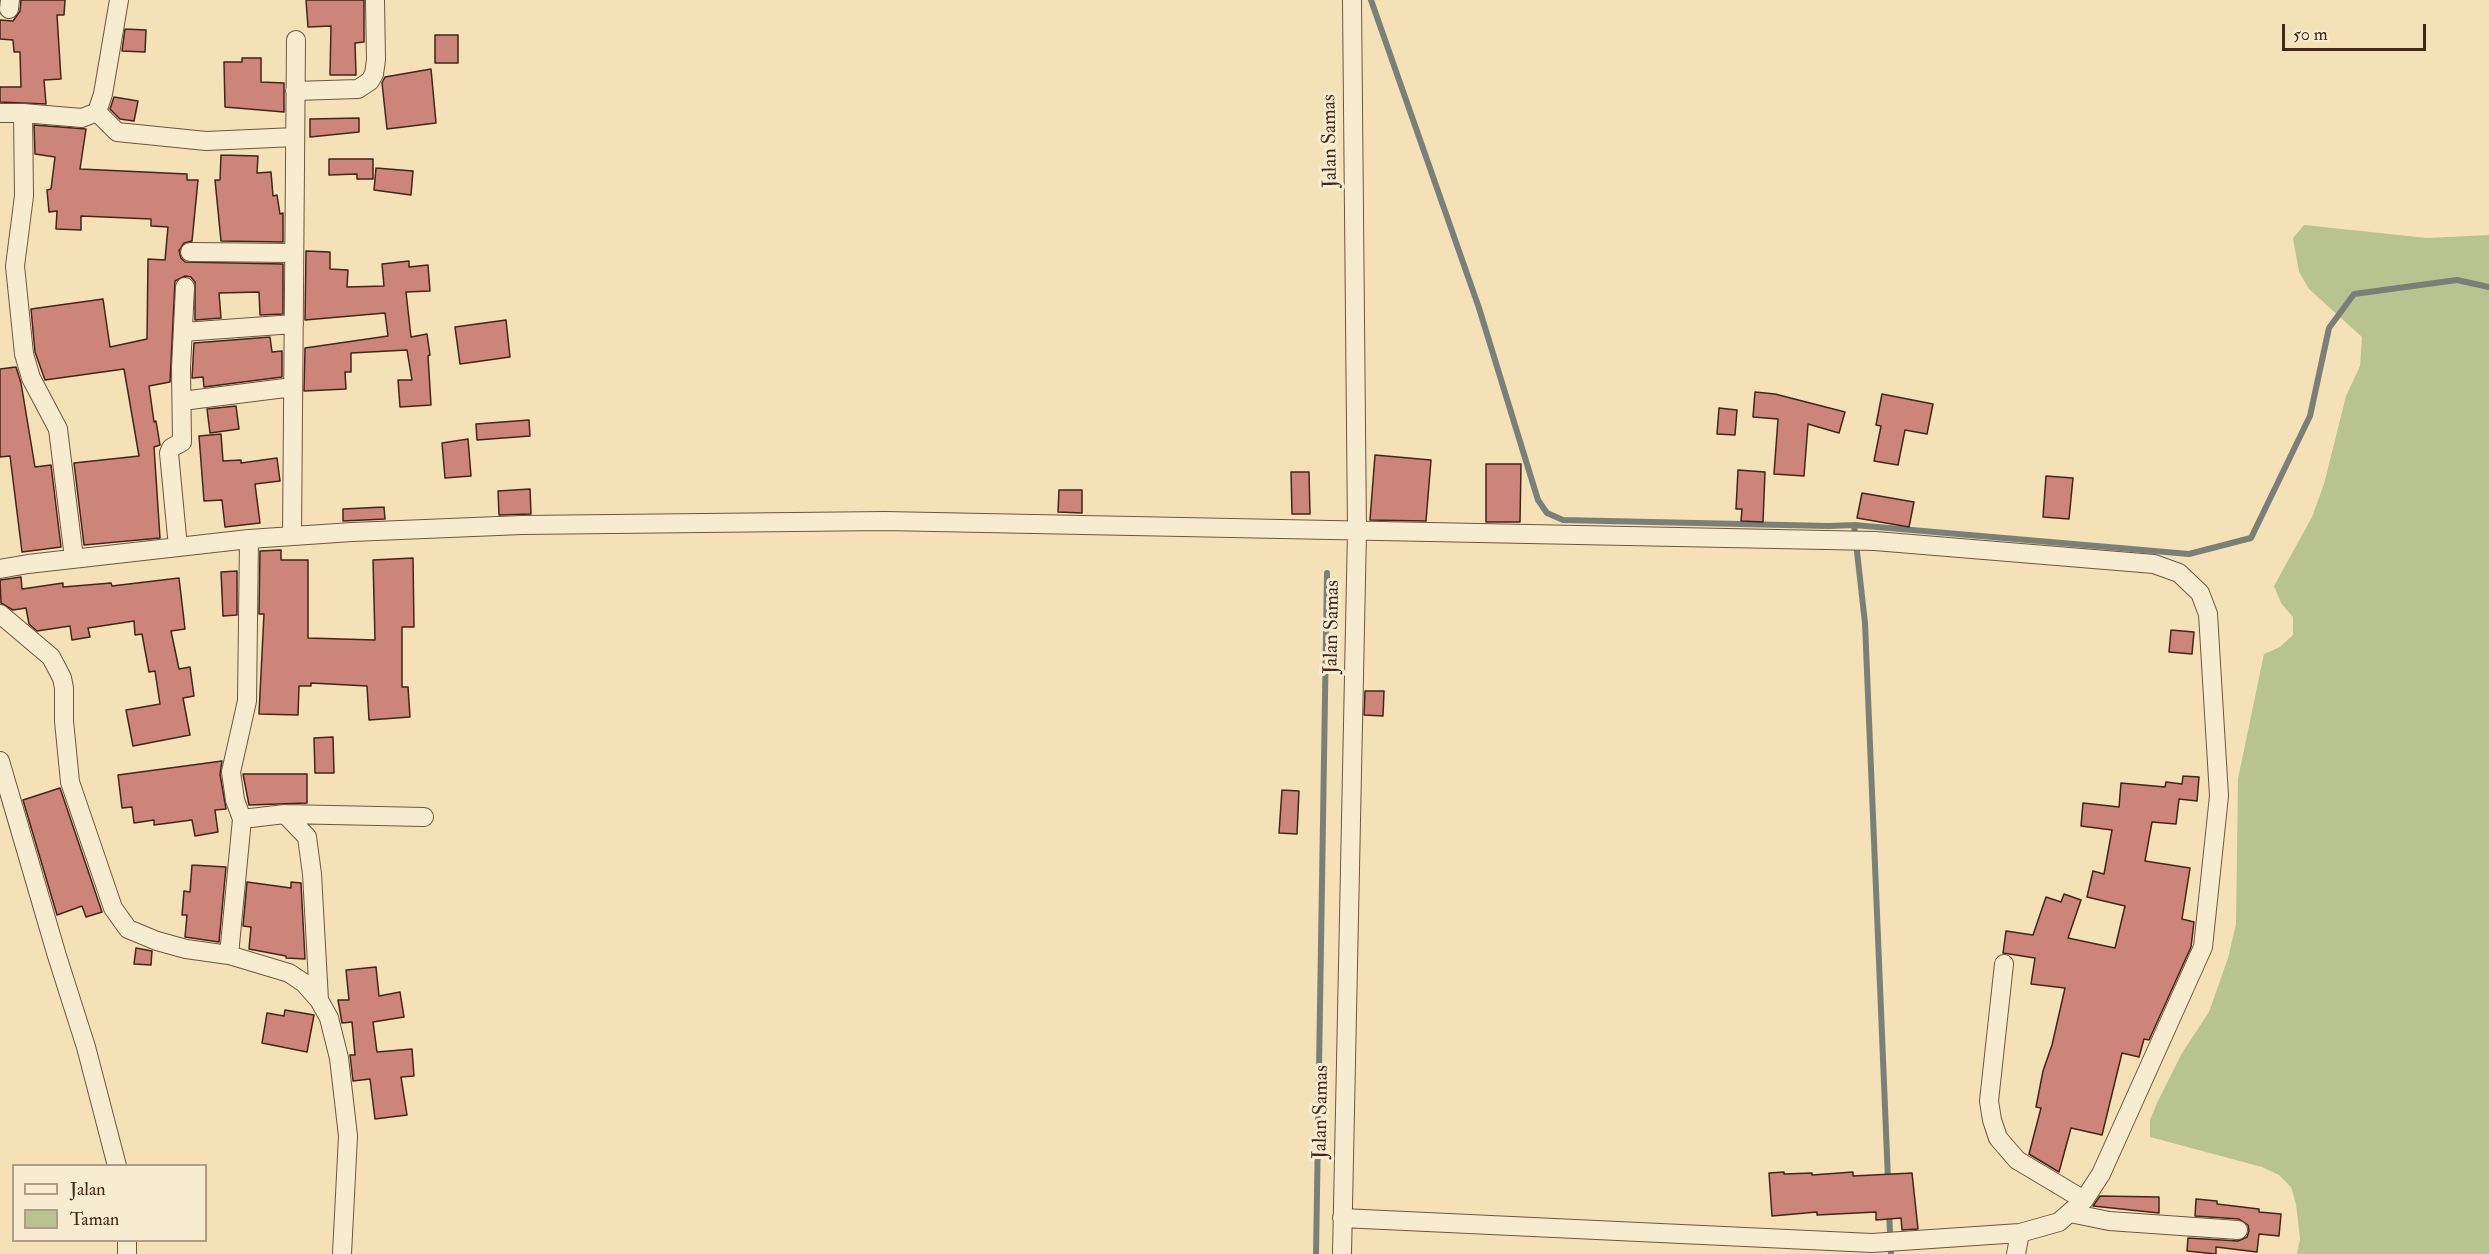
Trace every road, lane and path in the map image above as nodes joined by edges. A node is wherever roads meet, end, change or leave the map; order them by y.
1 (119, 0) edge
2 (375, 0) edge
3 (1352, 0) edge
4 (296, 40) dead end
5 (296, 91) junction
6 (97, 112) junction
7 (0, 113) edge
8 (23, 113) junction
9 (295, 137) junction
10 (190, 252) dead end
11 (294, 253) junction
12 (8, 266) edge
13 (184, 287) dead end
14 (294, 324) junction
15 (183, 332) junction
16 (293, 387) junction
17 (182, 401) junction
18 (1357, 531) junction
19 (292, 536) junction
20 (249, 538) junction
21 (178, 547) junction
22 (74, 558) junction
23 (0, 569) edge
24 (0, 614) edge
25 (0, 760) edge
26 (285, 814) junction
27 (424, 817) dead end
28 (242, 819) junction
29 (229, 955) junction
30 (2004, 964) dead end
31 (319, 1000) junction
32 (116, 1164) edge
33 (2084, 1200) junction
34 (2070, 1213) junction
35 (1342, 1218) junction
36 (2238, 1230) dead end
37 (2020, 1233) junction
38 (342, 1254) edge
39 (1342, 1254) edge
40 (2016, 1254) edge

1 - 6 street
2 - 5 street
3 - 18 street, Jalan Samas
4 - 5 street
5 - 9 street
6 - 8 street
6 - 9 street
7 - 8 street
8 - 12 street
9 - 11 street
10 - 11 street
11 - 14 street
12 - 22 street
13 - 15 street
14 - 15 street
14 - 16 street
15 - 17 street
16 - 17 street
16 - 19 street
17 - 21 street
18 - 19 street
18 - 33 street
18 - 35 street, Jalan Samas
19 - 20 street
20 - 21 street
20 - 28 street
21 - 22 street
22 - 23 street
24 - 29 street
25 - 32 street
26 - 27 street
26 - 28 street
26 - 31 street
28 - 29 street
29 - 31 street
30 - 33 street
31 - 38 street
33 - 34 street
34 - 36 street
34 - 37 street
35 - 37 street
35 - 39 street, Jalan Samas
37 - 40 street

